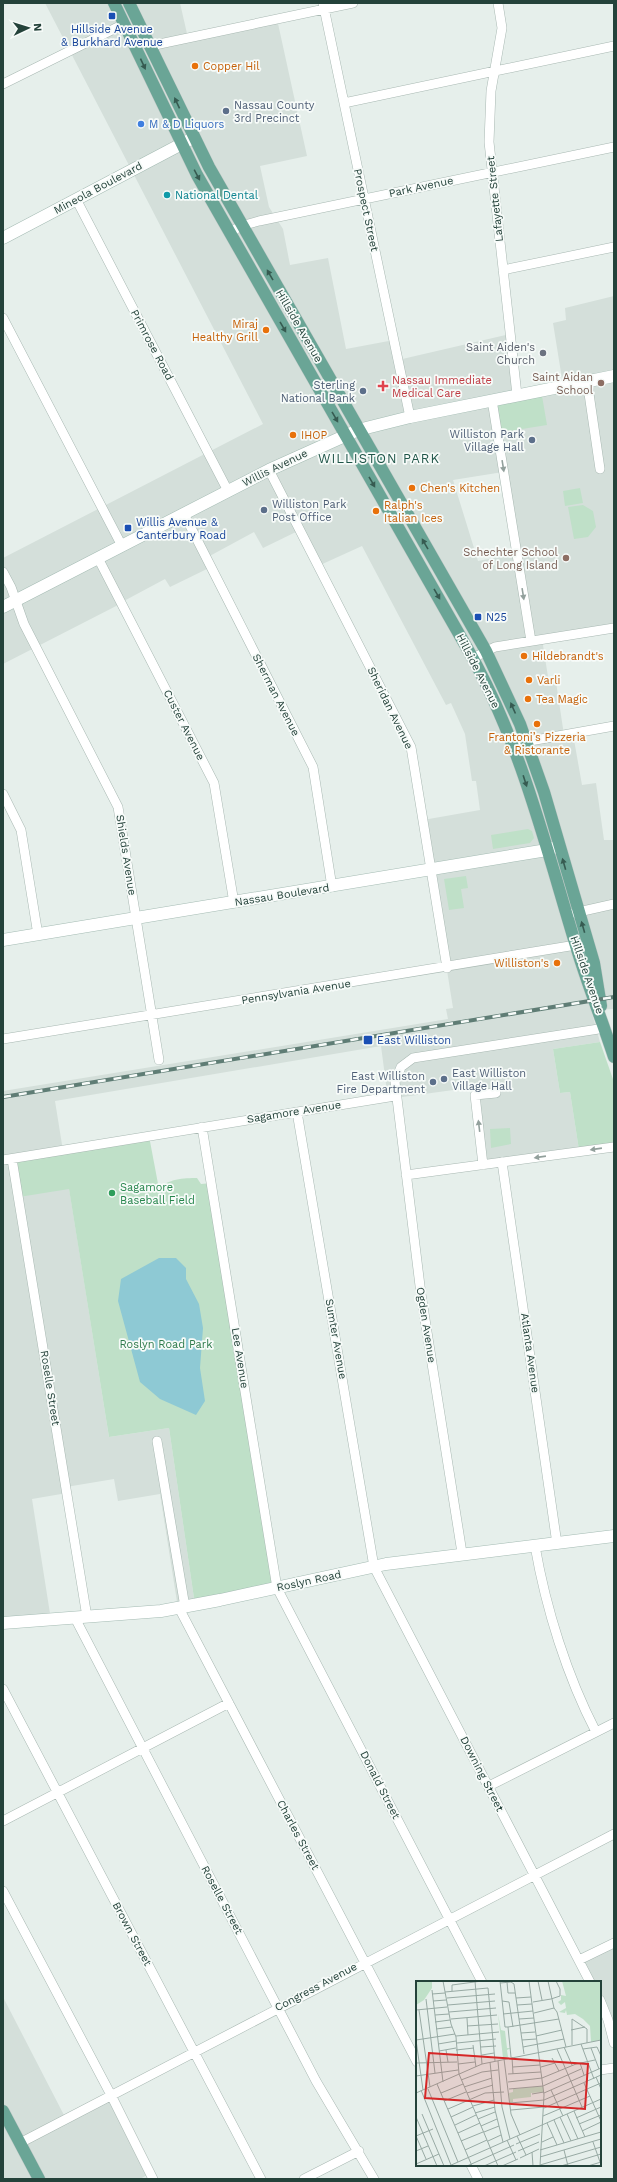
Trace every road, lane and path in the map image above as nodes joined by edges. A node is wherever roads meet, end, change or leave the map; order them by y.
1 (114, 3) edge
2 (129, 3) edge
3 (352, 3) edge
4 (498, 3) edge
5 (323, 6) edge
6 (124, 24) junction
7 (150, 46) junction
8 (614, 46) edge
9 (495, 72) junction
10 (3, 84) edge
11 (344, 103) junction
12 (193, 138) junction
13 (181, 144) junction
14 (614, 147) edge
15 (492, 172) junction
16 (76, 199) junction
17 (364, 199) junction
18 (241, 226) junction
19 (229, 233) junction
20 (3, 238) edge
21 (614, 247) edge
22 (503, 270) junction
23 (3, 318) edge
24 (614, 376) edge
25 (587, 380) junction
26 (517, 395) junction
27 (492, 400) junction
28 (410, 417) junction
29 (358, 430) junction
30 (346, 436) junction
31 (600, 469) dead end
32 (270, 470) junction
33 (228, 491) junction
34 (184, 514) junction
35 (122, 546) junction
36 (98, 558) junction
37 (3, 572) edge
38 (15, 601) junction
39 (3, 606) edge
40 (614, 628) edge
41 (531, 641) junction
42 (486, 651) junction
43 (473, 658) junction
44 (614, 726) edge
45 (527, 740) junction
46 (513, 744) junction
47 (3, 794) edge
48 (559, 846) junction
49 (547, 850) junction
50 (431, 870) junction
51 (332, 887) junction
52 (234, 903) junction
53 (614, 904) edge
54 (579, 912) junction
55 (567, 916) junction
56 (136, 919) junction
57 (38, 935) junction
58 (3, 940) edge
59 (588, 943) junction
60 (576, 946) junction
61 (447, 968) junction
62 (152, 1015) junction
63 (604, 1025) junction
64 (3, 1039) edge
65 (614, 1057) edge
66 (159, 1060) dead end
67 (496, 1093) dead end
68 (395, 1096) junction
69 (297, 1112) junction
70 (202, 1127) junction
71 (614, 1147) edge
72 (8, 1160) edge
73 (502, 1162) junction
74 (483, 1165) junction
75 (406, 1175) junction
76 (157, 1441) dead end
77 (614, 1536) edge
78 (558, 1544) junction
79 (535, 1546) junction
80 (462, 1553) junction
81 (374, 1567) junction
82 (277, 1588) junction
83 (182, 1607) junction
84 (81, 1617) junction
85 (3, 1623) edge
86 (3, 1689) edge
87 (229, 1703) junction
88 (614, 1723) edge
89 (596, 1732) junction
90 (142, 1748) junction
91 (489, 1786) junction
92 (57, 1793) junction
93 (3, 1821) edge
94 (614, 1834) edge
95 (534, 1874) junction
96 (3, 1891) edge
97 (449, 1918) junction
98 (614, 1943) edge
99 (579, 1960) junction
100 (364, 1962) junction
101 (481, 1981) edge
102 (590, 1981) edge
103 (601, 2002) edge
104 (278, 2007) junction
105 (614, 2043) edge
106 (194, 2051) junction
107 (416, 2060) edge
108 (614, 2068) edge
109 (601, 2070) edge
110 (111, 2095) junction
111 (3, 2111) edge
112 (20, 2143) junction
113 (359, 2151) junction
114 (472, 2166) edge
115 (39, 2179) edge
116 (153, 2179) edge
117 (261, 2179) edge
118 (304, 2179) edge
119 (374, 2179) edge
120 (478, 2179) edge

1 - 6 main road, Hillside Avenue
2 - 7 main road, Hillside Avenue
3 - 5 street
4 - 9 street, Lafayette Street
5 - 7 street
5 - 11 street, Prospect Street
6 - 10 street
6 -> 13 main road, Hillside Avenue
12 -> 7 main road, Hillside Avenue
8 - 9 street
9 - 11 street
9 - 15 street, Lafayette Street
11 - 17 street, Prospect Street
12 - 13 main road, Mineola Boulevard
12 - 18 main road, Hillside Avenue
13 - 16 main road, Mineola Boulevard
13 -> 19 main road, Hillside Avenue
14 - 15 street, Park Avenue
15 - 17 street, Park Avenue
15 - 22 street, Lafayette Street
16 - 20 main road, Mineola Boulevard
16 - 33 street, Primrose Road
17 - 18 street, Park Avenue
17 - 28 street, Prospect Street
18 - 19 street, Park Avenue
29 -> 18 main road, Hillside Avenue
19 -> 30 main road, Hillside Avenue
21 - 22 street
22 - 26 street, Lafayette Street
23 - 35 street
24 - 25 main road, Willis Avenue
25 - 26 main road, Willis Avenue
25 - 31 street
26 - 27 main road, Willis Avenue
27 - 28 main road, Willis Avenue
27 -> 41 street
28 - 29 main road, Willis Avenue
29 - 30 main road, Willis Avenue
42 -> 29 main road, Hillside Avenue
30 - 32 main road, Willis Avenue
30 -> 43 main road, Hillside Avenue
32 - 33 main road, Willis Avenue
32 - 50 street, Sheridan Avenue
33 - 34 main road, Willis Avenue
34 - 35 main road, Willis Avenue
34 - 51 street, Sherman Avenue
35 - 36 main road, Willis Avenue
36 - 38 main road, Willis Avenue
36 - 52 street, Custer Avenue
37 - 38 street, Shields Avenue
38 - 39 main road, Willis Avenue
38 - 56 street, Shields Avenue
40 - 41 street
41 - 42 street
42 - 43 street
45 -> 42 main road, Hillside Avenue
43 - 46 main road, Hillside Avenue
44 - 45 street
45 - 46 street
45 - 48 main road, Hillside Avenue
46 -> 49 main road, Hillside Avenue
47 - 57 street
48 - 49 main road, Nassau Boulevard
54 -> 48 main road, Hillside Avenue
49 - 50 main road, Nassau Boulevard
49 - 55 main road, Hillside Avenue
50 - 51 main road, Nassau Boulevard
50 - 61 street, Sheridan Avenue
51 - 52 main road, Nassau Boulevard
52 - 56 main road, Nassau Boulevard
53 - 54 street
54 - 55 street
59 -> 54 main road, Hillside Avenue
55 - 60 main road, Hillside Avenue
56 - 57 main road, Nassau Boulevard
56 - 62 street, Shields Avenue
57 - 58 main road, Nassau Boulevard
59 - 60 street, Pennsylvania Avenue
59 - 63 main road, Hillside Avenue
60 - 61 street, Pennsylvania Avenue
60 - 63 main road, Hillside Avenue
61 - 62 street, Pennsylvania Avenue
62 - 64 street, Pennsylvania Avenue
62 - 66 street, Shields Avenue
63 - 65 main road
63 - 68 street
74 -> 67 street
68 - 69 street, Sagamore Avenue
68 - 75 street, Ogden Avenue
69 - 70 street, Sagamore Avenue
69 - 81 street, Sumter Avenue
70 - 72 street, Sagamore Avenue
70 - 82 street, Lee Avenue
71 -> 73 street
72 - 84 street, Roselle Street
73 - 74 street
73 - 78 street, Atlanta Avenue
74 - 75 street
75 - 80 street, Ogden Avenue
76 - 83 street, Charles Street
77 - 78 main road, Roslyn Road
78 - 79 main road, Roslyn Road
79 - 80 main road, Roslyn Road
79 - 89 street
80 - 81 main road, Roslyn Road
81 - 82 main road, Roslyn Road
81 - 91 street, Downing Street
82 - 83 main road, Roslyn Road
82 - 97 street, Donald Street
83 - 84 main road, Roslyn Road
83 - 87 street, Charles Street
84 - 85 main road, Roslyn Road
84 - 90 street, Roselle Street
86 - 92 street, Brown Street
87 - 90 street
87 - 100 street, Charles Street
88 - 89 street
89 - 91 street
90 - 92 street
90 - 104 street, Roselle Street
91 - 95 street, Downing Street
92 - 93 street
92 - 106 street, Brown Street
94 - 95 street, Congress Avenue
95 - 97 street, Congress Avenue
95 - 99 street, Downing Street
96 - 110 street
97 - 100 street, Congress Avenue
97 - 101 street, Donald Street
98 - 99 street
99 - 102 street, Downing Street
100 - 104 street, Congress Avenue
100 - 107 street, Charles Street
103 - 105 street
104 - 106 street, Congress Avenue
104 - 113 street, Roselle Street
106 - 110 street, Congress Avenue
106 - 117 street, Brown Street
108 - 109 street
110 - 112 street, Congress Avenue
110 - 116 street
111 - 112 main road
112 - 115 main road
113 - 118 street
113 - 119 street, Roselle Street
114 - 120 street

